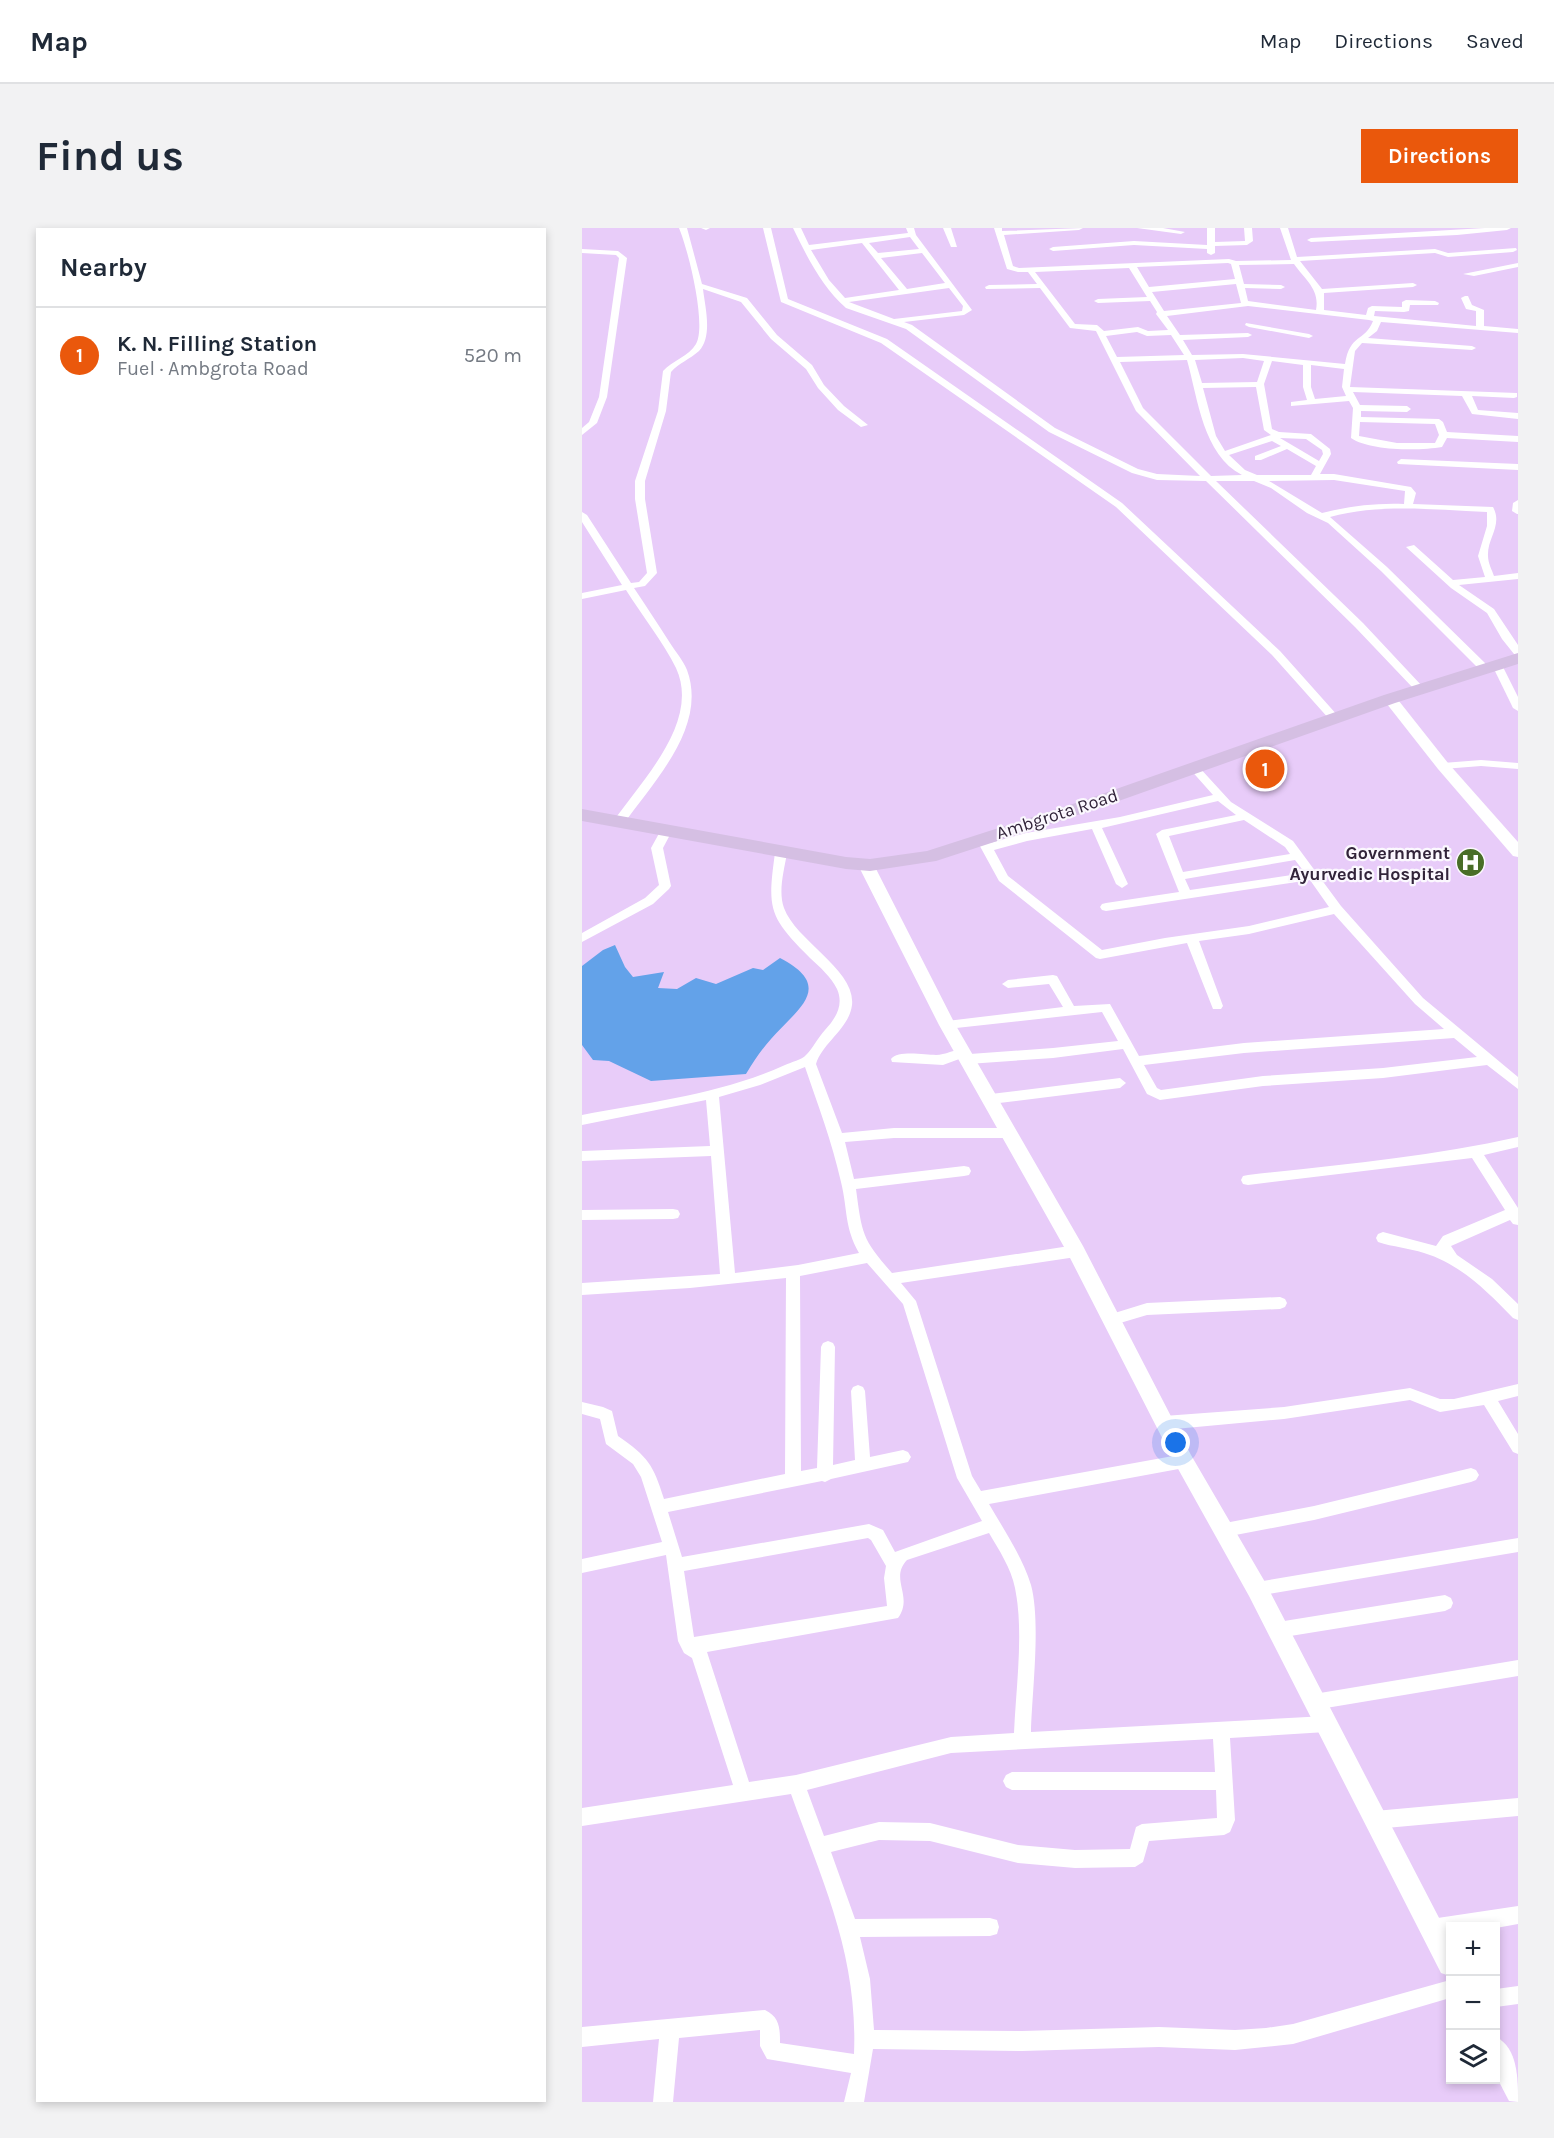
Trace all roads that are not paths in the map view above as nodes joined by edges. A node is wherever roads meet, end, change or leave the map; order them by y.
1 (682, 228) edge
2 (767, 228) edge
3 (797, 228) edge
4 (947, 228) edge
5 (1079, 228) edge
6 (1141, 228) edge
7 (1212, 228) edge
8 (1248, 228) edge
9 (1284, 228) edge
10 (1507, 228) edge
11 (1048, 229) edge
12 (1492, 229) edge
13 (1181, 230) edge
14 (999, 231) edge
15 (911, 232) edge
16 (1311, 240) dead end
17 (864, 241) junction
18 (1178, 244) junction
19 (954, 245) dead end
20 (1211, 245) junction
21 (807, 248) junction
22 (1053, 249) junction
23 (925, 250) junction
24 (582, 251) edge
25 (1515, 252) edge
26 (876, 256) junction
27 (1212, 261) junction
28 (1296, 261) junction
29 (1235, 263) junction
30 (1518, 265) edge
31 (1131, 266) junction
32 (1061, 270) junction
33 (1031, 271) junction
34 (1467, 274) dead end
35 (1266, 275) junction
36 (1240, 283) junction
37 (698, 285) junction
38 (950, 285) junction
39 (1413, 285) dead end
40 (1042, 286) junction
41 (989, 287) dead end
42 (1281, 287) dead end
43 (904, 291) junction
44 (1320, 291) junction
45 (1149, 294) junction
46 (1465, 298) dead end
47 (842, 301) junction
48 (1098, 301) dead end
49 (1435, 303) dead end
50 (1245, 304) junction
51 (1320, 312) junction
52 (1160, 314) junction
53 (1373, 318) junction
54 (895, 321) junction
55 (1249, 325) junction
56 (1480, 328) junction
57 (1518, 331) edge
58 (1102, 334) junction
59 (1174, 335) junction
60 (1248, 335) junction
61 (1309, 336) dead end
62 (1359, 340) junction
63 (1472, 348) dead end
64 (1188, 356) junction
65 (1243, 356) junction
66 (1269, 358) junction
67 (1116, 360) junction
68 (1307, 362) junction
69 (1350, 367) junction
70 (1260, 384) junction
71 (1199, 386) junction
72 (1347, 389) junction
73 (1464, 393) junction
74 (1514, 395) dead end
75 (1352, 398) junction
76 (1312, 402) junction
77 (1294, 404) dead end
78 (1357, 408) junction
79 (1407, 409) dead end
80 (1518, 416) edge
81 (1356, 419) junction
82 (864, 425) dead end
83 (582, 432) edge
84 (1443, 435) junction
85 (1278, 436) junction
86 (1518, 439) edge
87 (1288, 446) junction
88 (1223, 454) junction
89 (1258, 458) dead end
90 (1401, 462) dead end
91 (1320, 465) junction
92 (1518, 468) edge
93 (1314, 477) junction
94 (1256, 478) junction
95 (1209, 479) junction
96 (1518, 503) edge
97 (1408, 506) junction
98 (1517, 511) edge
99 (582, 515) edge
100 (1322, 516) junction
101 (1411, 547) dead end
102 (1518, 576) edge
103 (1491, 579) junction
104 (1451, 583) junction
105 (630, 587) junction
106 (582, 596) edge
107 (1518, 652) edge
108 (1518, 657) edge
109 (1489, 665) junction
110 (1417, 686) junction
111 (1394, 698) junction
112 (1518, 708) edge
113 (1334, 718) junction
114 (1197, 766) junction
115 (1443, 766) junction
116 (1518, 766) edge
117 (1221, 797) junction
118 (582, 815) edge
119 (1246, 816) junction
120 (619, 822) junction
121 (1096, 826) junction
122 (666, 831) junction
123 (984, 843) junction
124 (1518, 852) edge
125 (781, 853) junction
126 (1299, 856) junction
127 (919, 858) junction
128 (866, 865) junction
129 (1179, 876) junction
130 (1312, 876) junction
131 (1122, 884) dead end
132 (1186, 895) junction
133 (1106, 907) dead end
134 (1337, 909) junction
135 (582, 938) edge
136 (1192, 940) junction
137 (1008, 984) dead end
138 (1217, 1006) dead end
139 (1071, 1011) junction
140 (947, 1025) junction
141 (1455, 1033) junction
142 (1127, 1044) junction
143 (966, 1056) junction
144 (810, 1059) junction
145 (897, 1059) dead end
146 (1490, 1060) junction
147 (1136, 1061) junction
148 (1120, 1083) dead end
149 (1518, 1083) edge
150 (712, 1094) junction
151 (991, 1099) junction
152 (582, 1120) edge
153 (1009, 1133) junction
154 (837, 1138) junction
155 (1518, 1142) edge
156 (718, 1151) junction
157 (1475, 1152) junction
158 (582, 1156) edge
159 (964, 1171) dead end
160 (1248, 1180) dead end
161 (849, 1185) junction
162 (674, 1214) dead end
163 (582, 1215) edge
164 (1515, 1217) edge
165 (1383, 1238) dead end
166 (1076, 1251) junction
167 (1451, 1256) junction
168 (869, 1257) junction
169 (793, 1271) junction
170 (729, 1279) junction
171 (890, 1279) junction
172 (582, 1289) edge
173 (1280, 1303) dead end
174 (1518, 1314) edge
175 (1110, 1320) junction
176 (828, 1347) dead end
177 (858, 1390) dead end
178 (1518, 1390) edge
179 (1486, 1397) junction
180 (582, 1408) edge
181 (1164, 1423) junction
182 (1518, 1447) edge
183 (903, 1457) dead end
184 (1184, 1461) junction
185 (863, 1466) junction
186 (1471, 1474) dead end
187 (825, 1475) junction
188 (793, 1481) junction
189 (976, 1499) junction
190 (660, 1507) junction
191 (991, 1525) junction
192 (1225, 1530) junction
193 (1518, 1545) edge
194 (671, 1547) junction
195 (893, 1564) junction
196 (676, 1565) junction
197 (582, 1566) edge
198 (1257, 1589) junction
199 (1445, 1604) dead end
200 (1278, 1630) junction
201 (690, 1647) junction
202 (1518, 1668) edge
203 (1314, 1702) junction
204 (1326, 1724) junction
205 (1221, 1730) junction
206 (1022, 1741) junction
207 (1012, 1781) dead end
208 (1224, 1781) junction
209 (796, 1784) junction
210 (744, 1793) junction
211 (1518, 1808) edge
212 (582, 1817) edge
213 (1375, 1820) junction
214 (818, 1846) junction
215 (1518, 1915) edge
216 (990, 1927) dead end
217 (849, 1928) junction
218 (1431, 1928) junction
219 (1446, 1956) edge
220 (1446, 1990) edge
221 (1518, 1995) edge
222 (1500, 1997) edge
223 (670, 2028) junction
224 (582, 2037) edge
225 (865, 2039) junction
226 (1500, 2058) edge
227 (862, 2065) junction
228 (1518, 2092) edge
229 (663, 2102) edge
230 (854, 2102) edge

1 - 37 street
2 - 113 street
3 - 21 street
4 - 19 street
5 - 11 street
6 - 13 street
7 - 20 street
8 - 20 street
9 - 28 street
10 - 12 street
11 - 14 street
11 - 22 street
12 - 16 street
12 - 25 street
13 - 18 street
14 - 33 street
15 - 17 street
15 - 23 street
17 - 21 street
17 - 26 street
18 - 20 street
18 - 22 street
20 - 27 street
21 - 47 street
22 - 32 street
23 - 26 street
23 - 38 street
24 - 83 street
25 - 28 street
26 - 43 street
27 - 29 street
27 - 31 street
28 - 35 street
28 - 44 street
29 - 35 street
29 - 36 street
30 - 34 street
31 - 32 street
31 - 45 street
32 - 33 street
33 - 40 street
35 - 36 street
35 - 42 street
36 - 45 street
36 - 50 street
37 - 82 street
37 - 105 street
38 - 43 street
38 - 54 street
39 - 44 street
40 - 41 street
40 - 58 street
43 - 47 street
44 - 51 street
45 - 48 street
45 - 52 street
46 - 56 street
47 - 54 street
49 - 53 street
50 - 51 street
50 - 52 street
50 - 55 street
51 - 53 street
52 - 59 street
53 - 56 street
53 - 62 street
54 - 95 street
55 - 60 street
55 - 61 street
56 - 57 street
58 - 59 street
58 - 67 street
59 - 60 street
59 - 64 street
60 - 65 street
62 - 63 street
62 - 69 street
64 - 65 street
64 - 67 street
64 - 71 street
65 - 66 street
66 - 68 street
66 - 70 street
67 - 95 street
68 - 69 street
68 - 76 street
69 - 72 street
70 - 71 street
70 - 85 street
71 - 88 street
72 - 73 street
72 - 75 street
73 - 74 street
73 - 80 street
75 - 76 street
75 - 78 street
76 - 77 street
78 - 79 street
78 - 81 street
81 - 84 street
81 - 84 street
84 - 86 street
85 - 87 street
85 - 88 street
85 - 91 street
87 - 89 street
87 - 91 street
88 - 94 street
90 - 92 street
91 - 93 street
93 - 94 street
93 - 97 street
94 - 95 street
94 - 100 street
95 - 110 street
96 - 98 street
97 - 100 street
97 - 103 street
99 - 105 street
100 - 109 street
101 - 104 street
102 - 103 street
103 - 104 street
104 - 107 street
105 - 106 street
105 - 120 street
107 - 109 main road
108 - 109 main road, Ambgrota Road
109 - 110 main road
109 - 111 main road, Ambgrota Road
109 - 112 street
110 - 111 main road
111 - 113 main road, Ambgrota Road
111 - 115 street
113 - 114 main road, Ambgrota Road
114 - 117 street
114 - 123 main road, Ambgrota Road
114 - 127 main road
115 - 116 street
115 - 124 street
117 - 119 street
117 - 121 street
118 - 120 main road, Ambgrota Road
119 - 126 street
119 - 129 street
120 - 122 main road, Ambgrota Road
121 - 123 street
121 - 131 street
122 - 125 main road, Ambgrota Road
122 - 135 street
123 - 127 main road, Ambgrota Road
123 - 136 street
125 - 128 main road, Ambgrota Road
125 - 144 street
126 - 129 street
126 - 130 street
127 - 128 main road, Ambgrota Road
128 - 140 street
129 - 132 street
130 - 132 street
130 - 134 street
132 - 133 street
134 - 136 street
134 - 141 street
136 - 138 street
137 - 139 street
139 - 140 street
139 - 142 street
140 - 143 street
141 - 146 street
141 - 147 street
142 - 143 street
142 - 147 street
143 - 145 street
143 - 151 street
144 - 150 street
144 - 154 street
146 - 147 street
146 - 149 street
148 - 151 street
150 - 152 street
150 - 156 street
151 - 153 street
153 - 154 street
153 - 166 street
154 - 161 street
155 - 157 street
156 - 158 street
156 - 170 street
157 - 160 street
157 - 164 street
159 - 161 street
161 - 168 street
162 - 163 street
164 - 167 street
165 - 167 street
166 - 171 street
166 - 175 street
167 - 174 street
168 - 169 street
168 - 171 street
169 - 170 street
169 - 188 street
170 - 172 street
171 - 189 street
173 - 175 street
175 - 181 street
176 - 187 street
177 - 185 street
178 - 179 street
179 - 181 street
179 - 182 street
180 - 190 street
181 - 184 street
183 - 185 street
184 - 189 street
184 - 192 street
185 - 187 street
186 - 192 street
187 - 188 street
188 - 190 street
189 - 191 street
190 - 194 street
191 - 195 street
191 - 206 street
192 - 198 street
193 - 198 street
194 - 196 street
194 - 197 street
195 - 196 street
195 - 201 street
196 - 201 street
198 - 200 street
199 - 200 street
200 - 203 street
201 - 210 street
202 - 203 street
203 - 204 street
204 - 205 street
204 - 213 street
205 - 206 street
205 - 208 street
206 - 209 street
207 - 208 street
208 - 214 street
209 - 210 street
209 - 214 street
210 - 212 street
211 - 213 street
213 - 218 street
214 - 217 street
215 - 218 street
216 - 217 street
217 - 225 street
218 - 219 street
220 - 225 street
221 - 222 street
223 - 224 street
223 - 227 street
223 - 229 street
225 - 227 street
226 - 228 street
227 - 230 street

